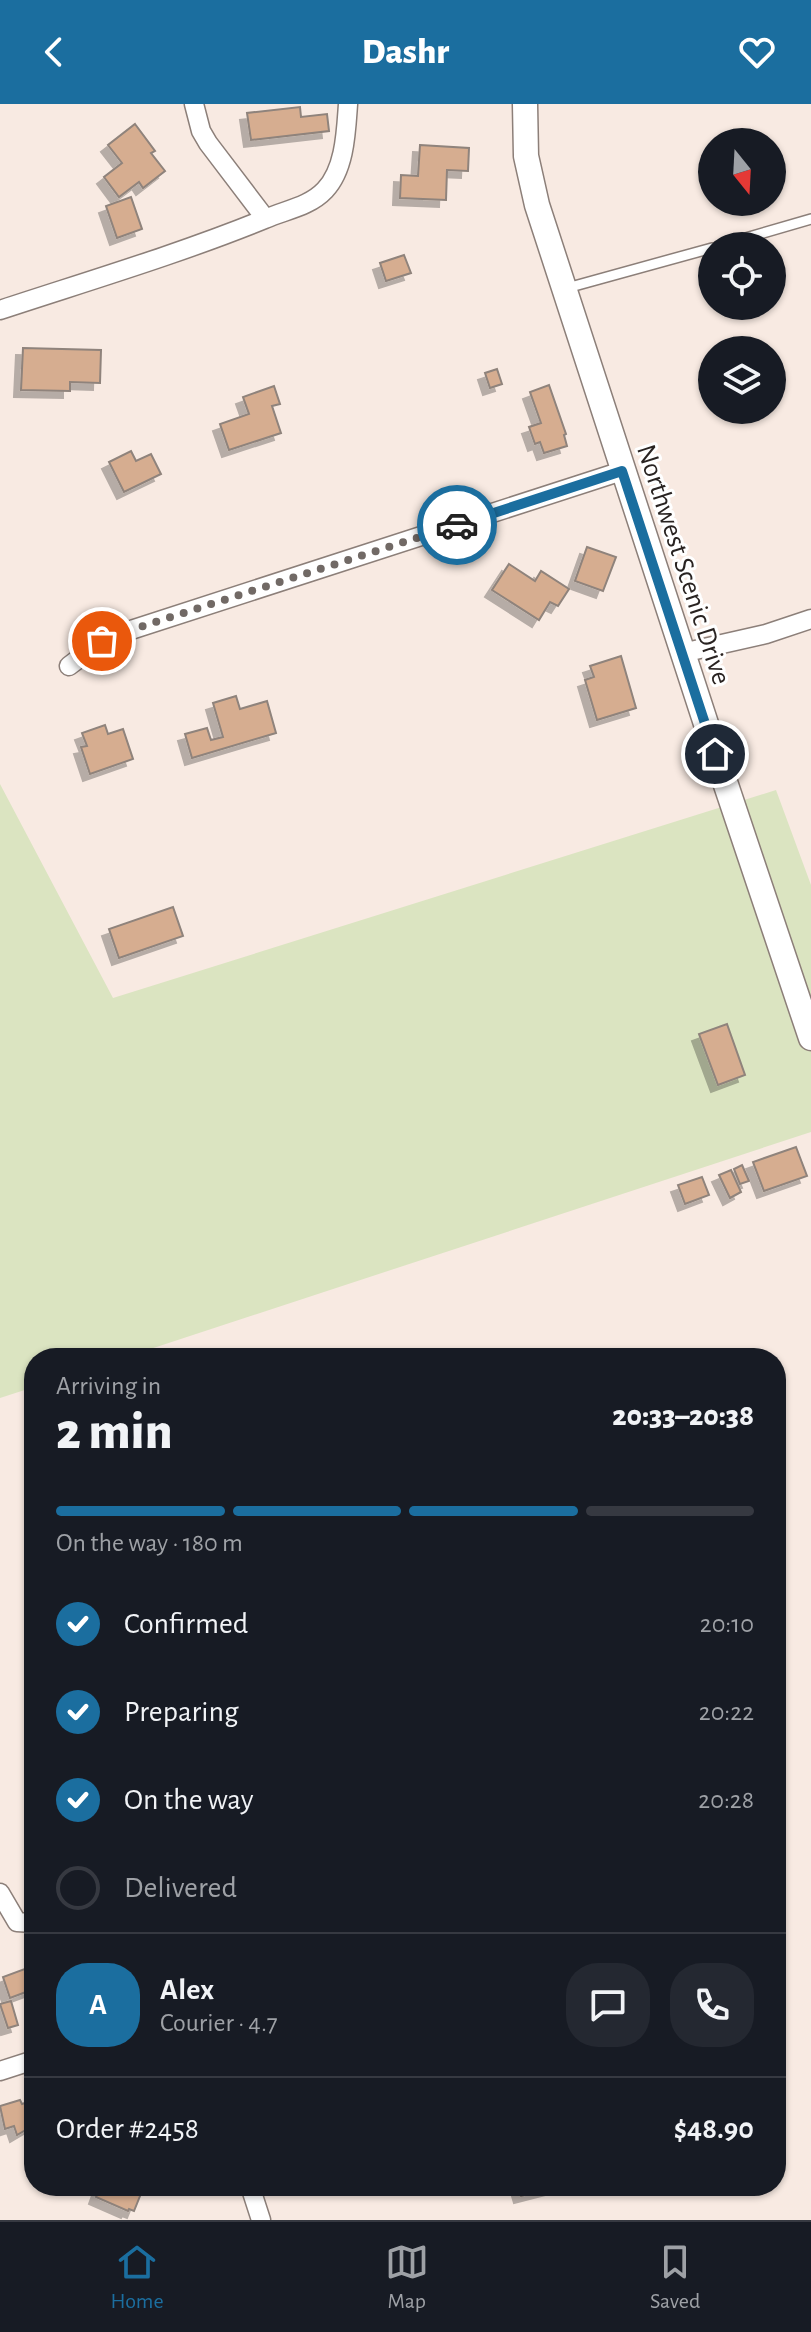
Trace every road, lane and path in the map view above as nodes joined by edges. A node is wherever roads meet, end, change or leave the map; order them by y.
1 (194, 104) edge
2 (348, 104) edge
3 (525, 104) edge
4 (265, 218) junction
5 (811, 219) edge
6 (766, 232) edge
7 (698, 252) edge
8 (564, 289) junction
9 (0, 310) edge
10 (622, 471) junction
11 (811, 619) edge
12 (682, 653) junction
13 (69, 666) dead end
14 (811, 1038) edge
15 (0, 1893) edge
16 (24, 1922) edge
17 (24, 2063) edge
18 (0, 2071) edge
19 (253, 2196) edge
20 (261, 2220) edge

1 - 4 street
2 - 4 street
3 - 8 street, Northwest Scenic Drive
4 - 9 street
5 - 6 lane
7 - 8 lane
8 - 10 street, Northwest Scenic Drive
10 - 12 street, Northwest Scenic Drive
10 - 13 street
11 - 12 street
12 - 14 street, Northwest Scenic Drive
15 - 16 street
17 - 18 street
19 - 20 street

